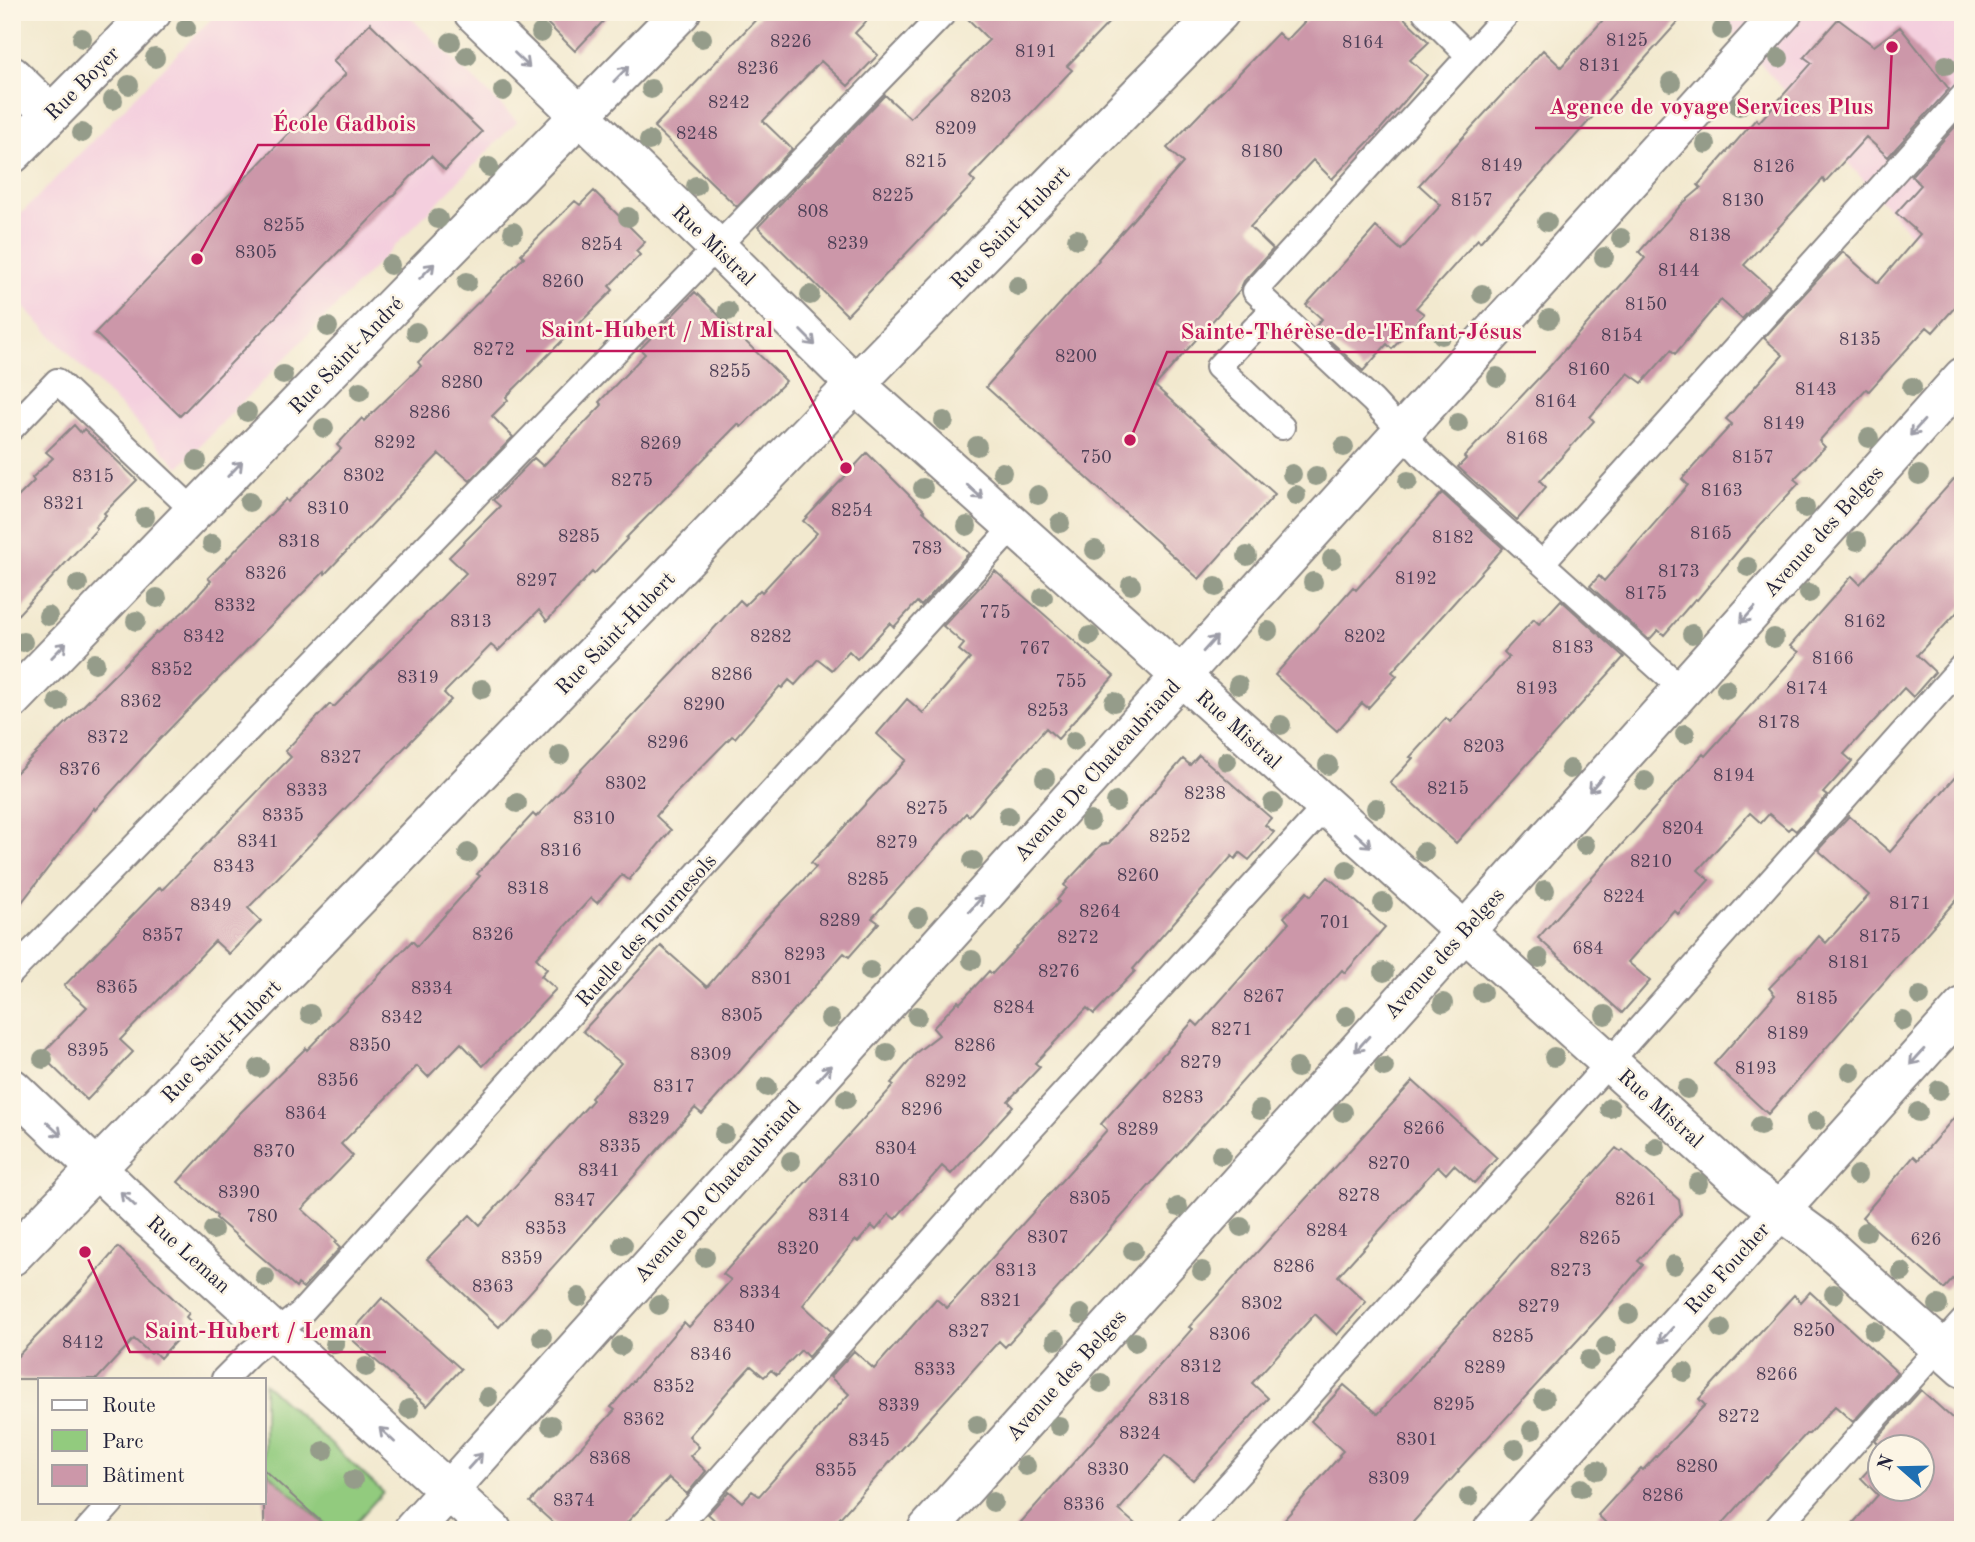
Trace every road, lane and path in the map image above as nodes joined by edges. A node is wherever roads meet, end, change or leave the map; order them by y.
1 (152, 12) edge
2 (473, 12) edge
3 (681, 12) edge
4 (945, 12) edge
5 (1220, 12) edge
6 (1425, 12) edge
7 (1509, 12) edge
8 (1783, 12) edge
9 (1469, 56) junction
10 (12, 76) edge
11 (1963, 96) edge
12 (51, 114) junction
13 (580, 116) junction
14 (12, 154) edge
15 (719, 248) junction
16 (1273, 309) junction
17 (1963, 377) edge
18 (856, 385) junction
19 (1282, 427) dead end
20 (12, 428) edge
21 (1403, 433) junction
22 (194, 511) junction
23 (1014, 526) junction
24 (1543, 562) junction
25 (1963, 665) edge
26 (1181, 676) junction
27 (1681, 688) junction
28 (12, 700) edge
29 (1326, 806) junction
30 (1464, 931) junction
31 (12, 972) edge
32 (1963, 1007) edge
33 (1609, 1061) junction
34 (12, 1088) edge
35 (97, 1169) junction
36 (1780, 1209) junction
37 (12, 1256) edge
38 (277, 1333) junction
39 (1955, 1345) edge
40 (225, 1378) edge
41 (448, 1490) junction
42 (110, 1504) edge
43 (87, 1530) edge
44 (413, 1530) edge
45 (492, 1530) edge
46 (674, 1530) edge
47 (927, 1530) edge
48 (1188, 1530) edge
49 (1493, 1530) edge
50 (1775, 1530) edge

1 - 12 street, Rue Boyer
2 -> 13 street, Rue Mistral
13 -> 3 street, Rue Saint-André
4 - 15 lane
5 - 18 street, Rue Saint-Hubert
6 - 9 lane
7 - 9 lane
8 - 21 street, Avenue De Chateaubriand
9 - 16 lane
10 - 12 street
11 - 24 lane
12 - 14 street, Rue Boyer
13 - 15 street, Rue Mistral
22 -> 13 street, Rue Saint-André
15 -> 18 street, Rue Mistral
15 - 31 lane
16 - 19 lane
16 - 21 lane
17 -> 27 street, Avenue des Belges
18 -> 23 street, Rue Mistral
18 - 35 street, Rue Saint-Hubert
20 - 22 lane
21 - 24 lane
26 -> 21 street, Avenue De Chateaubriand
28 -> 22 street, Rue Saint-André
23 - 26 street, Rue Mistral
23 - 38 lane, Ruelle des Tournesols
24 - 27 lane
25 - 33 lane
26 - 29 street, Rue Mistral
41 -> 26 street, Avenue De Chateaubriand
27 -> 30 street, Avenue des Belges
29 -> 30 street, Rue Mistral
29 - 46 lane
30 - 33 street, Rue Mistral
30 -> 47 street, Avenue des Belges
32 -> 36 street, Rue Foucher
33 - 36 street, Rue Mistral
33 - 48 lane
34 -> 35 street, Rue Leman
35 - 37 street, Rue Saint-Hubert
38 -> 35 street, Rue Leman
36 - 39 street, Rue Mistral
36 -> 49 street, Rue Foucher
38 - 40 lane, Ruelle des Tournesols
41 -> 38 street, Rue Leman
39 - 50 lane
41 - 44 street, Avenue De Chateaubriand
41 - 45 street, Rue Leman
42 - 43 lane

